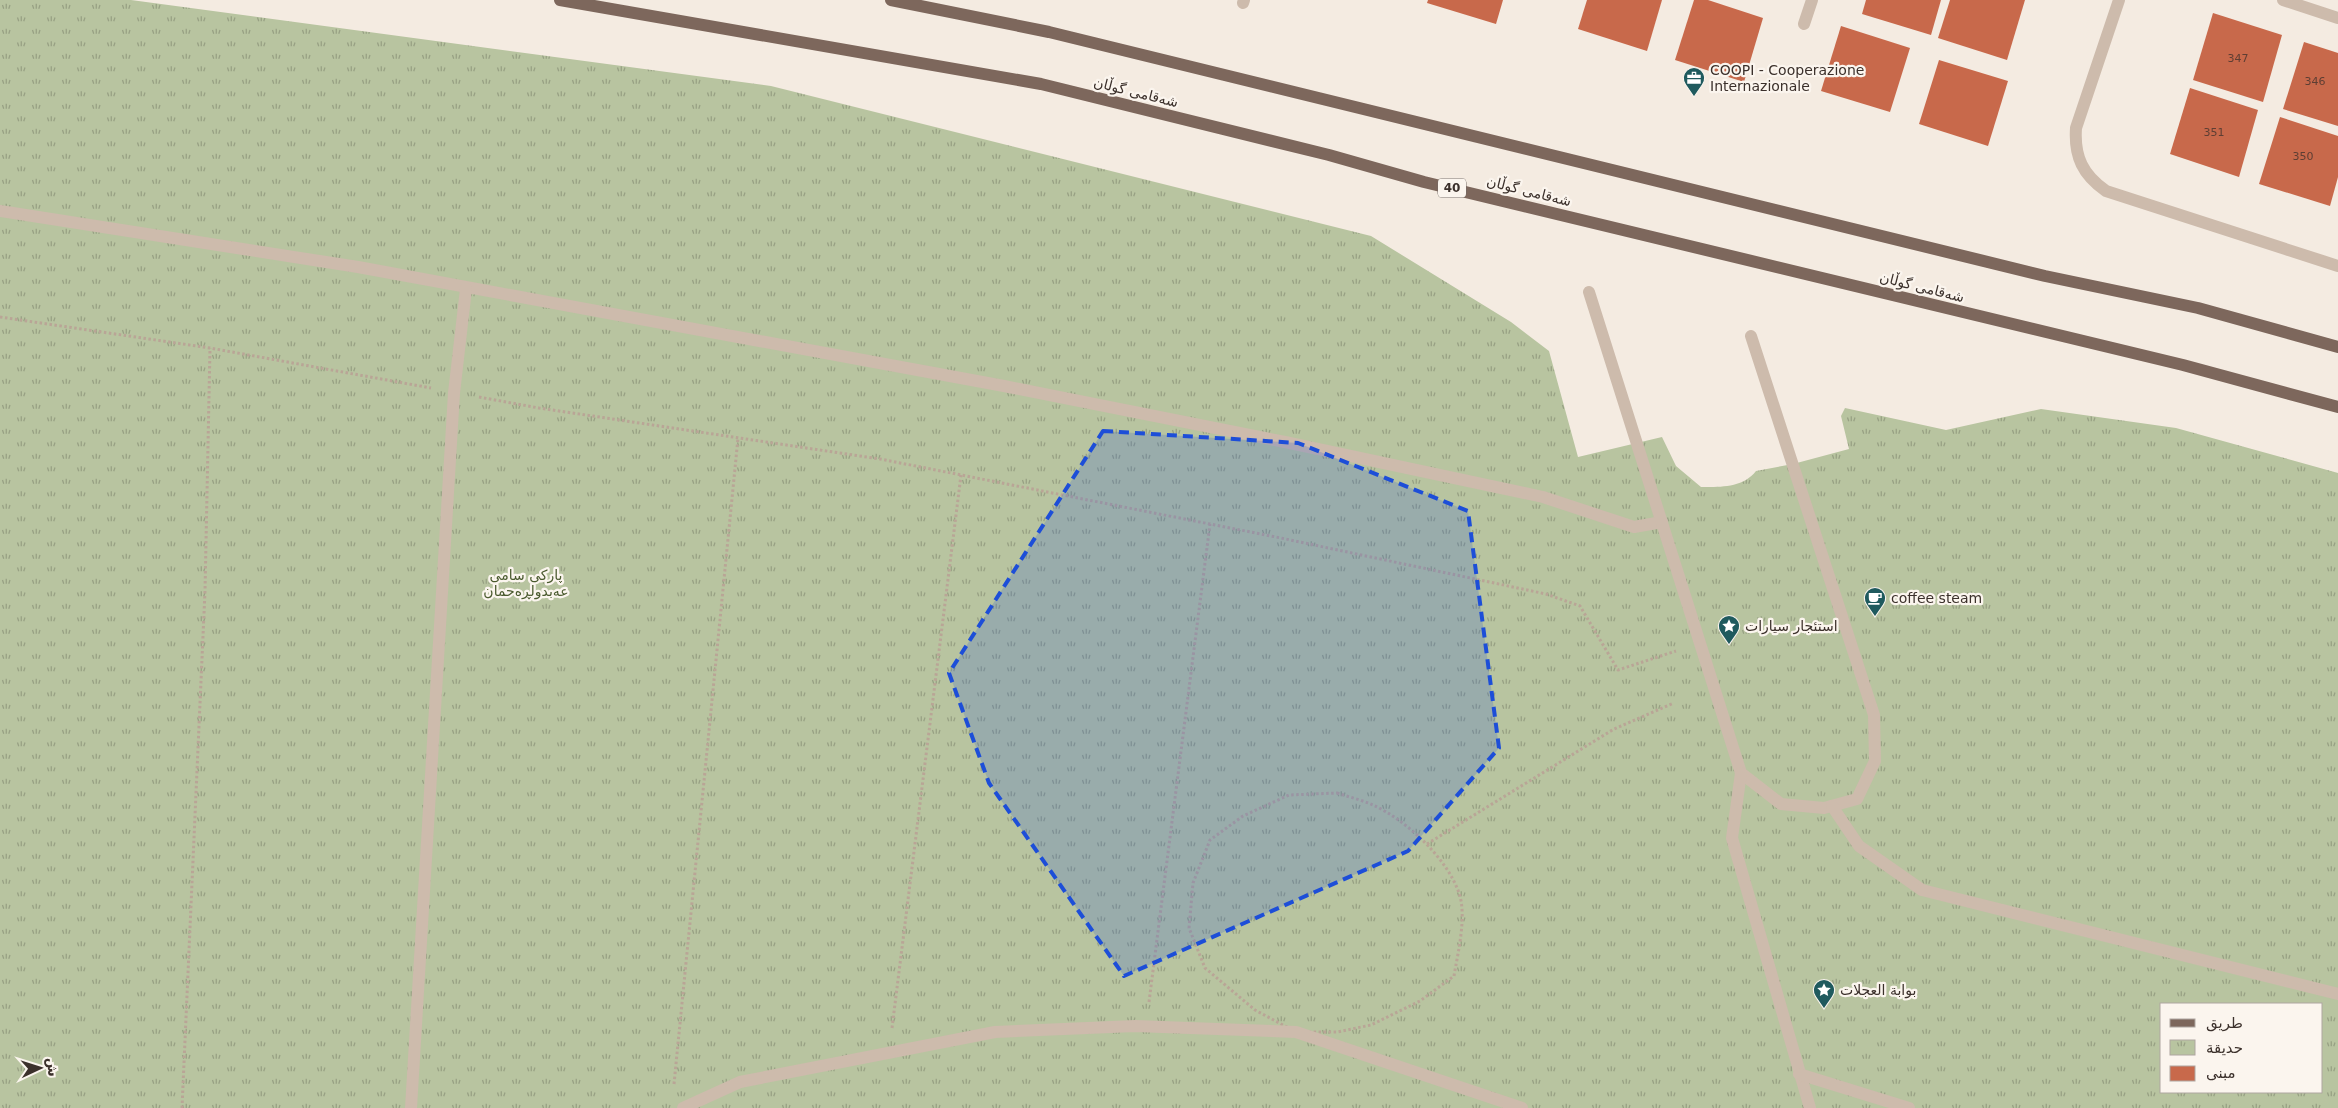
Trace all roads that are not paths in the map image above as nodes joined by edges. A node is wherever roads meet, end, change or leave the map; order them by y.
1 (560, 0) edge
2 (891, 0) edge
3 (1812, 0) edge
4 (2119, 0) edge
5 (2283, 0) edge
6 (2338, 18) edge
7 (1804, 24) dead end
8 (0, 211) edge
9 (2338, 266) edge
10 (466, 289) junction
11 (1589, 292) dead end
12 (1751, 336) dead end
13 (2338, 347) edge
14 (2338, 408) edge
15 (1662, 522) junction
16 (1741, 773) junction
17 (1832, 806) junction
18 (2338, 994) edge
19 (1799, 1074) junction
20 (411, 1108) edge
21 (682, 1108) edge
22 (1522, 1108) edge
23 (1810, 1108) edge
24 (1909, 1108) edge

1 - 14 main road, شەقامی گوڵان / 40
2 - 13 main road
3 - 7 street
4 - 9 street
5 - 6 street
8 - 10 street
10 - 15 street
10 - 20 street
11 - 15 street
12 - 17 street
15 - 16 street
16 - 17 street
16 - 19 street
17 - 18 street
19 - 23 street
19 - 24 street
21 - 22 street

